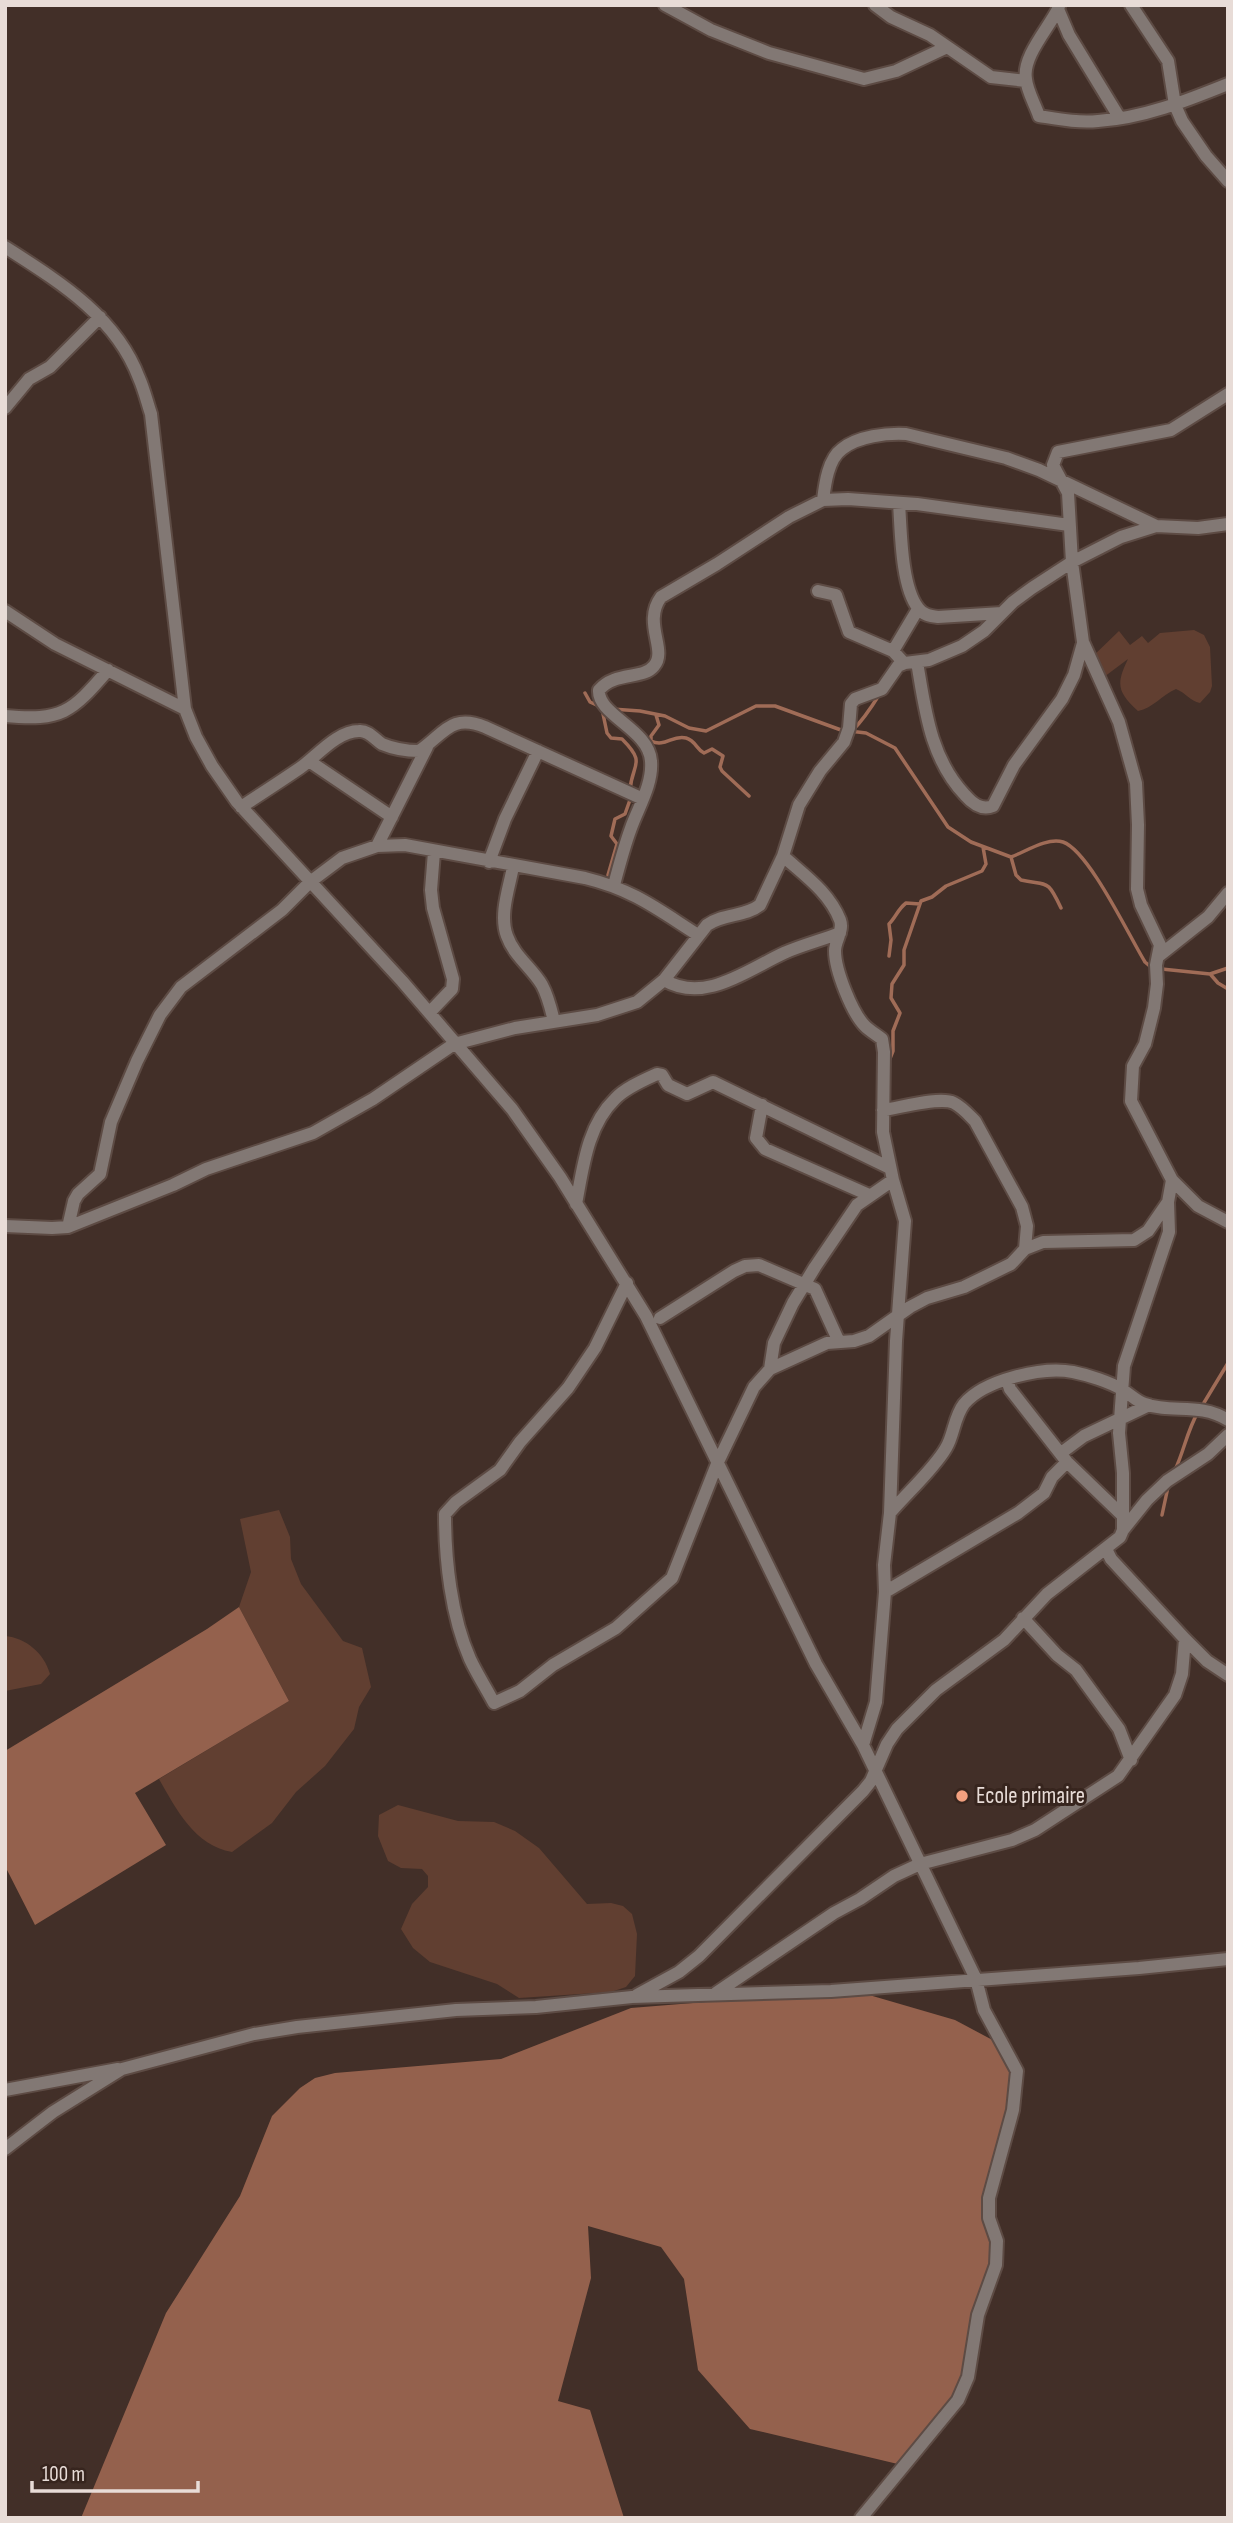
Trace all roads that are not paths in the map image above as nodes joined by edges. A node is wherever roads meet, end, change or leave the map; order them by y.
1 (665, 5) edge
2 (875, 5) edge
3 (1131, 5) edge
4 (1059, 7) edge
5 (947, 47) junction
6 (1026, 81) junction
7 (1228, 84) edge
8 (1175, 105) junction
9 (1119, 117) junction
10 (1228, 181) edge
11 (5, 247) edge
12 (100, 317) junction
13 (1228, 394) edge
14 (5, 408) edge
15 (1064, 483) junction
16 (823, 500) junction
17 (899, 503) junction
18 (1228, 524) edge
19 (1069, 525) junction
20 (1156, 526) junction
21 (1072, 562) junction
22 (818, 591) dead end
23 (918, 609) junction
24 (5, 611) edge
25 (1002, 613) junction
26 (1083, 642) junction
27 (893, 651) junction
28 (910, 663) junction
29 (108, 670) junction
30 (185, 709) junction
31 (5, 716) edge
32 (428, 743) junction
33 (538, 751) junction
34 (309, 761) junction
35 (643, 799) junction
36 (241, 807) junction
37 (392, 817) junction
38 (377, 846) junction
39 (434, 852) junction
40 (783, 856) junction
41 (489, 862) junction
42 (513, 867) junction
43 (310, 881) junction
44 (614, 885) junction
45 (1228, 892) edge
46 (840, 933) junction
47 (698, 935) junction
48 (1160, 955) junction
49 (664, 980) junction
50 (430, 1012) junction
51 (554, 1021) junction
52 (454, 1044) junction
53 (762, 1105) junction
54 (883, 1110) junction
55 (892, 1174) junction
56 (1172, 1180) junction
57 (869, 1195) junction
58 (1168, 1202) junction
59 (576, 1204) junction
60 (1228, 1222) edge
61 (5, 1226) edge
62 (68, 1227) junction
63 (1026, 1249) junction
64 (627, 1283) junction
65 (805, 1284) junction
66 (898, 1314) junction
67 (660, 1318) dead end
68 (839, 1342) junction
69 (770, 1369) junction
70 (1007, 1380) junction
71 (1122, 1389) junction
72 (1149, 1405) junction
73 (1119, 1419) junction
74 (1228, 1420) edge
75 (1228, 1435) edge
76 (1064, 1458) junction
77 (716, 1464) junction
78 (890, 1513) junction
79 (1122, 1515) junction
80 (1123, 1530) junction
81 (1106, 1549) junction
82 (885, 1592) junction
83 (1023, 1618) junction
84 (1185, 1639) junction
85 (1228, 1675) edge
86 (863, 1745) junction
87 (1130, 1760) junction
88 (875, 1769) junction
89 (920, 1864) junction
90 (1228, 1959) edge
91 (976, 1979) junction
92 (715, 1993) junction
93 (632, 1997) junction
94 (122, 2069) junction
95 (5, 2090) edge
96 (5, 2149) edge
97 (861, 2518) edge

1 - 5 street
2 - 5 street
3 - 8 street
4 - 6 street
4 - 9 street
5 - 6 street
6 - 9 street
7 - 8 street
8 - 9 street
8 - 10 street
11 - 12 street
12 - 14 street
12 - 30 street
13 - 15 street
15 - 16 street
15 - 19 street
15 - 20 street
16 - 17 street
16 - 35 street
17 - 19 street
17 - 23 street
18 - 20 street
19 - 21 street
20 - 21 street
21 - 25 street
21 - 26 street
22 - 27 street
23 - 25 street
23 - 27 street
24 - 29 street
25 - 28 street
26 - 28 street
26 - 48 street
27 - 28 street
28 - 40 street
29 - 30 street
29 - 31 street
30 - 36 street
32 - 33 street
32 - 34 street
32 - 37 street
33 - 35 street
33 - 41 street
34 - 36 street
34 - 37 street
35 - 44 street
36 - 43 street
37 - 38 street
38 - 39 street
38 - 43 street
39 - 41 street
39 - 50 street
40 - 46 street
40 - 47 street
41 - 42 street
42 - 44 street
42 - 51 street
43 - 50 street
43 - 62 street
44 - 47 street
45 - 48 street
46 - 49 street
46 - 54 street
47 - 49 street
48 - 56 street
49 - 51 street
50 - 52 street
51 - 52 street
52 - 59 street
52 - 62 street
53 - 55 street
53 - 57 street
53 - 59 street
54 - 55 street
54 - 63 street
55 - 57 street
55 - 66 street
56 - 58 street
56 - 60 street
57 - 65 street
58 - 63 street
58 - 71 street
59 - 64 street
61 - 62 street
63 - 66 street
64 - 77 street
64 - 77 street
65 - 67 street
65 - 68 street
65 - 69 street
66 - 68 street
66 - 78 street
68 - 69 street
69 - 77 street
70 - 71 street
70 - 76 street
70 - 78 street
71 - 72 street
71 - 73 street
72 - 73 street
72 - 74 street
73 - 76 street
73 - 79 street
75 - 80 street
76 - 79 street
76 - 82 street
77 - 86 street
78 - 82 street
79 - 80 street
80 - 81 street
81 - 83 street
81 - 84 street
82 - 86 street
83 - 87 street
83 - 88 street
84 - 85 street
84 - 87 street
86 - 88 street
87 - 89 street
88 - 89 street
88 - 93 street
89 - 91 street
89 - 92 street
90 - 91 street
91 - 92 street
91 - 97 street
92 - 93 street
93 - 94 street
94 - 95 street
94 - 96 street

